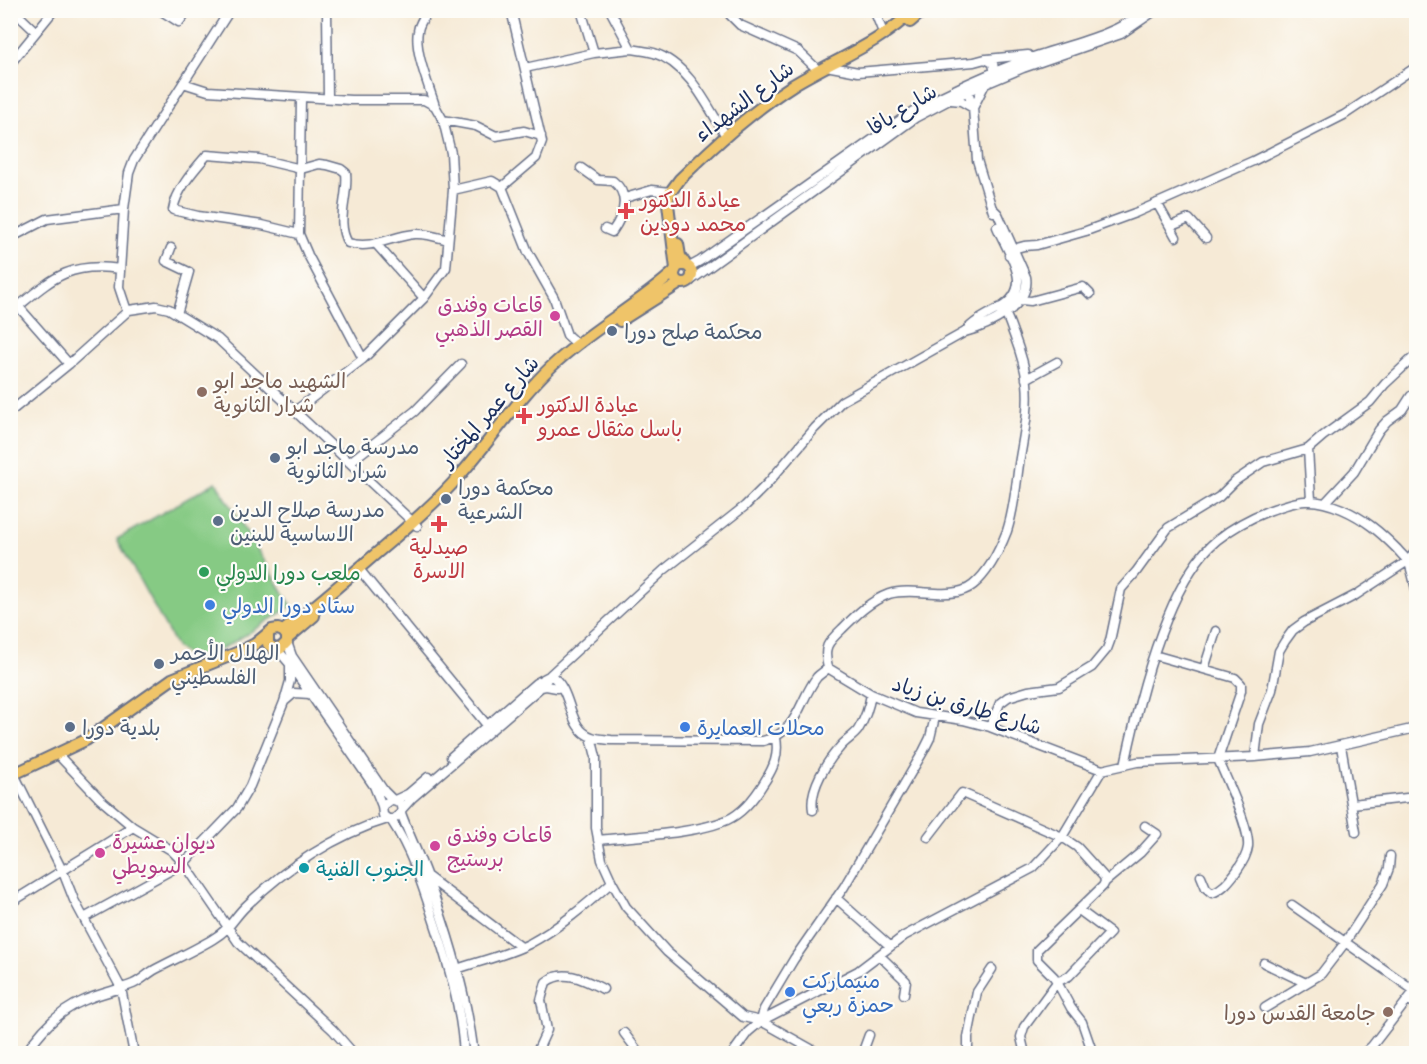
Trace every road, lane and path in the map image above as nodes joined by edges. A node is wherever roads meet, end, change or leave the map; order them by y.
1 (13, 10) edge
2 (54, 10) edge
3 (160, 10) edge
4 (188, 10) edge
5 (230, 10) edge
6 (327, 10) edge
7 (429, 10) edge
8 (512, 10) edge
9 (581, 10) edge
10 (610, 10) edge
11 (729, 10) edge
12 (874, 10) edge
13 (914, 10) edge
14 (924, 10) edge
15 (1146, 10) edge
16 (1156, 10) edge
17 (36, 32) junction
18 (884, 35) junction
19 (631, 49) junction
20 (594, 53) junction
21 (1046, 53) junction
22 (986, 59) junction
23 (974, 62) junction
24 (10, 64) edge
25 (1416, 67) edge
26 (525, 68) junction
27 (826, 68) junction
28 (991, 78) junction
29 (183, 83) junction
30 (969, 87) junction
31 (301, 98) junction
32 (328, 98) junction
33 (947, 101) junction
34 (435, 106) junction
35 (973, 108) junction
36 (443, 120) junction
37 (541, 136) junction
38 (726, 136) junction
39 (580, 168) dead end
40 (301, 169) junction
41 (502, 187) junction
42 (453, 190) junction
43 (671, 192) junction
44 (625, 198) junction
45 (1157, 203) junction
46 (124, 209) junction
47 (1171, 226) junction
48 (605, 229) dead end
49 (299, 234) junction
50 (1176, 237) dead end
51 (1206, 237) dead end
52 (10, 238) edge
53 (448, 240) junction
54 (376, 245) junction
55 (171, 248) dead end
56 (1013, 253) junction
57 (682, 268) junction
58 (120, 269) junction
59 (685, 282) junction
60 (1090, 294) dead end
61 (424, 298) junction
62 (1021, 300) junction
63 (18, 306) junction
64 (127, 311) junction
65 (1002, 312) junction
66 (10, 313) edge
67 (177, 315) junction
68 (577, 344) junction
69 (1416, 356) edge
70 (363, 359) junction
71 (1058, 362) dead end
72 (69, 364) junction
73 (460, 364) dead end
74 (1026, 379) junction
75 (1411, 396) dead end
76 (295, 411) junction
77 (10, 412) edge
78 (1308, 450) junction
79 (350, 462) junction
80 (1311, 500) junction
81 (1326, 502) junction
82 (415, 523) junction
83 (1416, 551) edge
84 (1408, 561) junction
85 (361, 572) junction
86 (1416, 589) edge
87 (1216, 631) dead end
88 (268, 635) junction
89 (286, 637) junction
90 (274, 648) junction
91 (1154, 655) junction
92 (566, 660) junction
93 (290, 665) junction
94 (828, 668) junction
95 (1204, 669) junction
96 (550, 675) junction
97 (559, 686) junction
98 (541, 687) junction
99 (310, 694) junction
100 (871, 694) junction
101 (284, 702) junction
102 (935, 717) junction
103 (990, 727) junction
104 (489, 728) junction
105 (1416, 728) edge
106 (591, 737) junction
107 (776, 738) junction
108 (1341, 746) junction
109 (1255, 757) junction
110 (61, 758) junction
111 (1218, 759) junction
112 (1125, 765) junction
113 (1102, 770) junction
114 (12, 775) edge
115 (1416, 797) edge
116 (394, 800) junction
117 (1352, 804) junction
118 (382, 807) junction
119 (813, 810) dead end
120 (402, 811) junction
121 (389, 819) junction
122 (369, 825) junction
123 (1144, 826) dead end
124 (133, 827) junction
125 (1356, 832) dead end
126 (928, 837) dead end
127 (1062, 837) junction
128 (598, 840) junction
129 (1390, 856) dead end
130 (184, 863) junction
131 (63, 872) junction
132 (1201, 876) dead end
133 (427, 877) junction
134 (612, 882) junction
135 (1105, 882) junction
136 (836, 898) junction
137 (10, 903) edge
138 (1292, 905) dead end
139 (1078, 910) junction
140 (84, 918) junction
141 (229, 928) junction
142 (1344, 944) junction
143 (891, 946) junction
144 (521, 947) junction
145 (879, 955) junction
146 (1264, 963) dead end
147 (992, 969) dead end
148 (454, 971) junction
149 (1057, 982) junction
150 (1306, 983) junction
151 (121, 988) junction
152 (603, 989) dead end
153 (1416, 990) edge
154 (904, 994) dead end
155 (1412, 1003) edge
156 (1265, 1008) dead end
157 (761, 1021) junction
158 (624, 1033) dead end
159 (869, 1035) dead end
160 (25, 1053) edge
161 (134, 1053) edge
162 (354, 1053) edge
163 (464, 1053) edge
164 (474, 1053) edge
165 (536, 1053) edge
166 (640, 1053) edge
167 (732, 1053) edge
168 (820, 1053) edge
169 (862, 1053) edge
170 (968, 1053) edge
171 (1025, 1053) edge
172 (1093, 1053) edge
173 (1363, 1053) edge

1 - 17 street
2 - 17 street
3 - 4 street
5 - 29 street
6 - 32 street
7 - 34 street
8 - 26 street
9 - 20 street
10 - 19 street
11 - 27 street
12 - 18 street
13 - 18 main road, شارع الشهداء
14 - 27 main road, شارع الشهداء
15 - 21 street, شارع يافا
16 - 28 street, شارع يافا
17 - 24 street
18 - 27 main road, شارع الشهداء
19 - 20 street
19 - 38 street
20 - 26 street
21 - 22 street
21 - 28 street, شارع يافا
22 - 23 street
22 - 28 street
23 - 27 street
23 - 28 street
25 - 45 street
26 - 37 street
27 - 38 main road, شارع الشهداء
27 - 57 main road, شارع الشهداء
28 - 30 street, شارع يافا
28 - 35 street
29 - 31 street
29 - 46 street
30 - 33 street, شارع يافا
30 - 35 street
30 - 57 street, شارع يافا
31 - 32 street
31 - 40 street
32 - 34 street
33 - 35 street
33 - 59 street, شارع يافا
34 - 36 street
35 - 56 street
36 - 37 street
36 - 42 street
37 - 41 street
38 - 43 main road, شارع الشهداء
39 - 44 street
40 - 49 street
40 - 49 street
40 - 54 street
41 - 42 street
41 - 68 street
42 - 53 street
43 - 44 street
43 - 57 main road
44 - 48 street
45 - 47 street
45 - 56 street
46 - 52 street
46 - 58 street
47 - 50 street
47 - 51 street
49 - 70 street
53 - 54 street
53 - 61 street
54 - 61 street
55 - 67 street
56 - 62 street
56 - 65 street
57 - 59 main road
57 - 59 main road
57 - 68 main road, شارع عمر المختار
58 - 63 street
58 - 64 street
59 - 82 main road, شارع عمر المختار
60 - 62 street
61 - 70 street
62 - 65 street
63 - 66 street
63 - 72 street
64 - 67 street
64 - 72 street
65 - 74 street
65 - 92 street
67 - 76 street
68 - 82 main road, شارع عمر المختار
69 - 78 street
70 - 76 street
71 - 74 street
72 - 77 street
73 - 79 street
74 - 94 street
75 - 81 street
76 - 79 street
78 - 80 street
78 - 103 street
79 - 82 street
80 - 81 street
80 - 91 street
81 - 84 street
82 - 85 main road, شارع عمر المختار
83 - 84 street
84 - 86 street
84 - 109 street
85 - 89 main road, شارع عمر المختار
85 - 104 street
87 - 95 street
88 - 89 main road
88 - 90 main road
88 - 114 main road
89 - 90 main road
89 - 116 street
90 - 93 street
90 - 110 main road
91 - 95 street
91 - 112 street
92 - 96 street
92 - 97 street
93 - 99 street
93 - 101 street
94 - 100 street, شارع طارق بن زياد
94 - 107 street
95 - 111 street
96 - 97 street
96 - 98 street
96 - 104 street
97 - 98 street
97 - 106 street
98 - 104 street
99 - 101 street
99 - 118 street
100 - 102 street, شارع طارق بن زياد
100 - 119 street
101 - 130 street
102 - 103 street, شارع طارق بن زياد
102 - 136 street
103 - 113 street, شارع طارق بن زياد
104 - 116 street
104 - 120 street
105 - 108 street
106 - 107 street
106 - 128 street
107 - 128 street
108 - 109 street
108 - 117 street
109 - 111 street
110 - 114 main road
110 - 124 street
111 - 112 street
111 - 132 street
112 - 113 street
113 - 127 street
114 - 131 street
115 - 117 street
116 - 118 street
116 - 120 street
117 - 125 street
118 - 121 street
118 - 122 street
120 - 121 street
120 - 133 street
121 - 122 street
121 - 148 street
122 - 141 street
123 - 135 street
124 - 130 street
124 - 131 street
126 - 127 street
127 - 135 street
127 - 143 street
128 - 134 street
129 - 142 street
130 - 140 street
130 - 141 street
131 - 137 street
131 - 140 street
133 - 144 street
133 - 148 street
134 - 144 street
134 - 157 street
135 - 139 street
136 - 143 street
136 - 157 street
138 - 142 street
139 - 149 street
139 - 149 street
140 - 151 street
141 - 151 street
141 - 162 street
142 - 150 street
142 - 153 street
143 - 145 street
144 - 148 street
145 - 154 street
145 - 157 street
146 - 150 street
147 - 170 street
148 - 163 street
148 - 164 street
149 - 171 street
149 - 172 street
150 - 156 street
151 - 160 street
151 - 161 street
152 - 165 street
153 - 155 street
155 - 173 street
157 - 167 street
157 - 168 street
158 - 166 street
159 - 169 street

